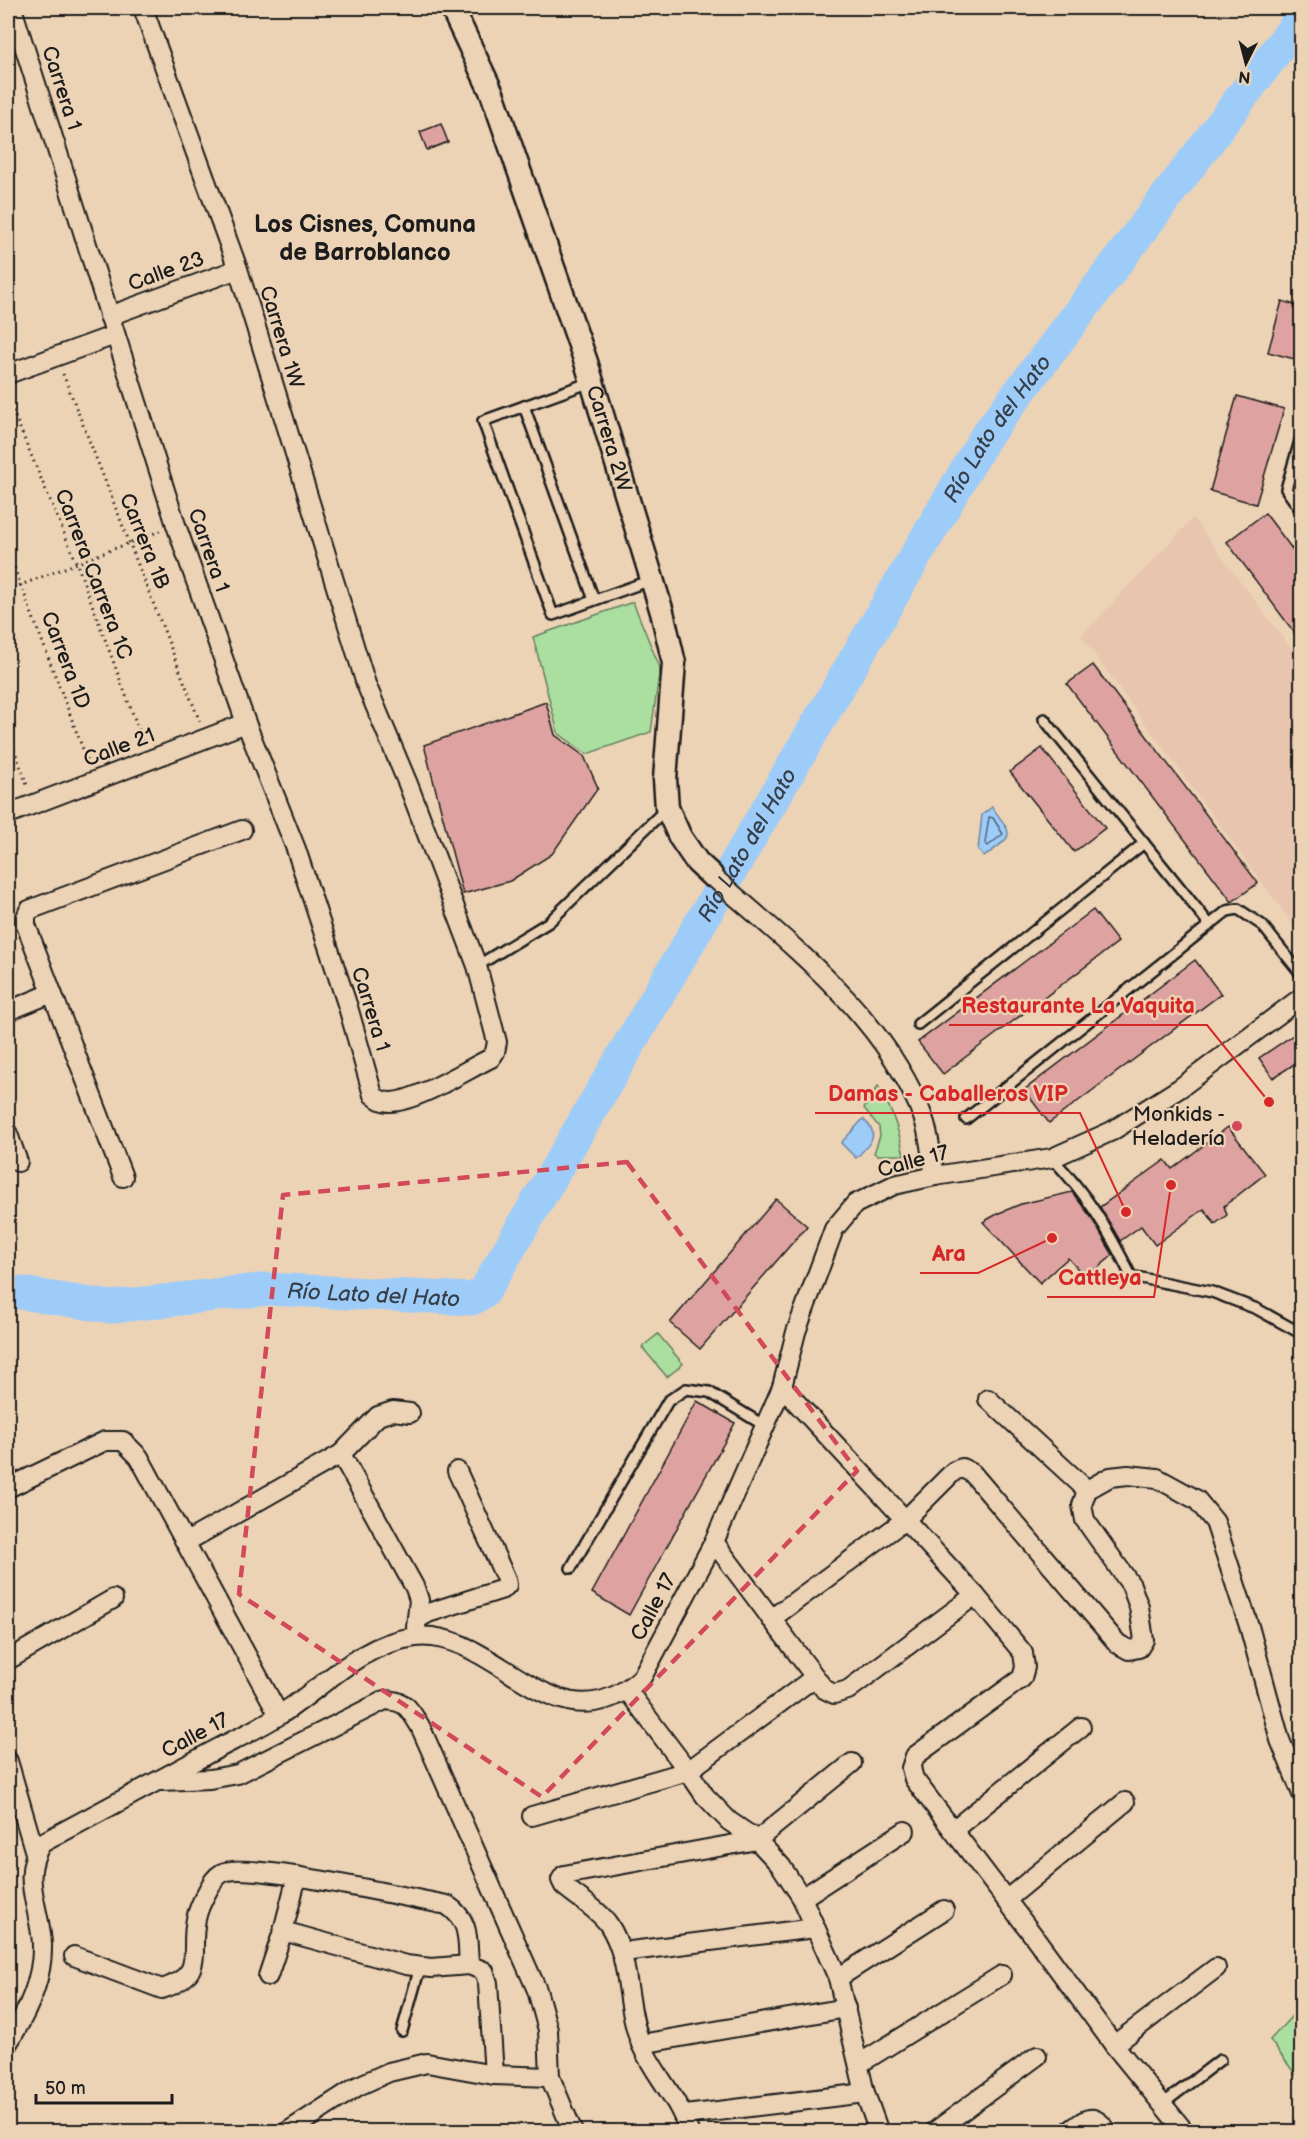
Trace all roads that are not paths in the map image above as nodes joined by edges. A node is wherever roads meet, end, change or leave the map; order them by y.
1 (12, 8) edge
2 (143, 8) edge
3 (452, 8) edge
4 (238, 269) junction
5 (109, 316) junction
6 (115, 335) junction
7 (8, 374) edge
8 (591, 382) junction
9 (524, 406) junction
10 (1302, 434) edge
11 (1302, 512) edge
12 (651, 580) junction
13 (594, 600) junction
14 (1044, 719) dead end
15 (246, 723) junction
16 (666, 808) junction
17 (8, 814) edge
18 (242, 830) dead end
19 (1144, 843) junction
20 (711, 875) joint
21 (1210, 925) junction
22 (477, 966) junction
23 (1302, 975) edge
24 (52, 993) junction
25 (1302, 998) edge
26 (8, 1011) edge
27 (918, 1024) dead end
28 (380, 1101) joint
29 (966, 1119) dead end
30 (8, 1134) edge
31 (1052, 1158) junction
32 (18, 1162) dead end
33 (934, 1176) junction
34 (123, 1177) dead end
35 (1302, 1334) edge
36 (782, 1387) junction
37 (988, 1398) dead end
38 (410, 1413) dead end
39 (765, 1426) junction
40 (341, 1454) junction
41 (457, 1471) dead end
42 (8, 1488) edge
43 (1087, 1491) junction
44 (905, 1520) junction
45 (186, 1542) junction
46 (714, 1542) junction
47 (571, 1569) dead end
48 (975, 1595) junction
49 (113, 1599) dead end
50 (771, 1619) junction
51 (416, 1628) junction
52 (8, 1660) edge
53 (815, 1677) junction
54 (627, 1690) junction
55 (279, 1715) junction
56 (1082, 1727) dead end
57 (8, 1761) edge
58 (852, 1763) dead end
59 (688, 1771) junction
60 (157, 1781) junction
61 (1302, 1794) edge
62 (1125, 1802) dead end
63 (532, 1816) dead end
64 (953, 1830) junction
65 (905, 1831) dead end
66 (757, 1839) junction
67 (34, 1853) junction
68 (297, 1876) junction
69 (802, 1898) junction
70 (1006, 1900) junction
71 (944, 1910) dead end
72 (816, 1928) junction
73 (283, 1931) junction
74 (623, 1952) junction
75 (74, 1956) dead end
76 (469, 1965) junction
77 (420, 1967) junction
78 (1216, 1968) dead end
79 (1002, 1975) dead end
80 (268, 1976) dead end
81 (838, 1978) junction
82 (846, 2008) junction
83 (402, 2031) dead end
84 (8, 2043) edge
85 (641, 2044) junction
86 (1114, 2045) junction
87 (1037, 2056) dead end
88 (1220, 2060) dead end
89 (859, 2064) junction
90 (494, 2074) junction
91 (550, 2077) junction
92 (865, 2093) junction
93 (1164, 2103) junction
94 (687, 2123) edge
95 (287, 2132) edge
96 (573, 2132) edge
97 (879, 2132) edge
98 (934, 2132) edge
99 (1068, 2132) edge
100 (1108, 2132) edge
101 (1185, 2132) edge

1 - 5 street, Carrera 1
2 - 4 street, Carrera 1W
3 - 8 street, Carrera 2W
4 - 5 street, Calle 23
4 - 22 street, Carrera 1W
5 - 6 street, Carrera 1
6 - 7 street
6 - 15 street, Carrera 1
8 - 9 lane
8 - 12 street, Carrera 2W
9 - 13 lane
9 - 13 lane
10 - 11 lane
12 - 13 lane
12 - 16 street, Carrera 2W
14 - 19 lane
15 - 17 street, Calle 21
15 - 28 street, Carrera 1
16 - 20 street, Carrera 2W
16 - 22 lane
18 - 24 street
19 - 21 lane
19 - 27 lane
20 - 33 street
21 - 23 lane
21 - 29 lane
22 - 28 street, Carrera 1W
24 - 26 street
24 - 34 street
25 - 31 street, Calle 17
30 - 32 street
31 - 33 street, Calle 17
31 - 35 lane
33 - 36 street, Calle 17
36 - 39 street, Calle 17
36 - 44 street
37 - 43 street
38 - 40 street
39 - 46 street, Calle 17
39 - 47 lane
40 - 45 street
40 - 51 street
41 - 51 street
42 - 45 street
43 - 44 street
43 - 61 street
44 - 48 street
44 - 50 street
45 - 55 street
46 - 50 street
46 - 54 street, Calle 17
48 - 53 street
48 - 64 street
49 - 52 street
50 - 53 street
51 - 54 street, Calle 17
51 - 55 street, Calle 17
53 - 59 street
54 - 59 street
55 - 60 street, Calle 17
56 - 64 street
57 - 67 street
58 - 66 street
59 - 63 street
59 - 66 street
60 - 67 street, Calle 17
60 - 91 street
62 - 70 street
64 - 70 street
65 - 69 street
66 - 69 street
66 - 74 street
67 - 84 street
68 - 73 street
68 - 75 street
68 - 76 street
69 - 72 street
70 - 86 street
71 - 81 street
72 - 74 street
72 - 81 street
73 - 77 street
73 - 80 street
74 - 85 street
76 - 77 street
76 - 90 street
77 - 83 lane
78 - 86 street
79 - 89 street
81 - 82 street
82 - 85 street
82 - 89 street
85 - 94 street
86 - 93 street
87 - 98 street
88 - 93 lane
89 - 92 street
90 - 91 street
90 - 95 street
91 - 96 street
92 - 94 street
92 - 97 street
93 - 101 street
99 - 100 street

